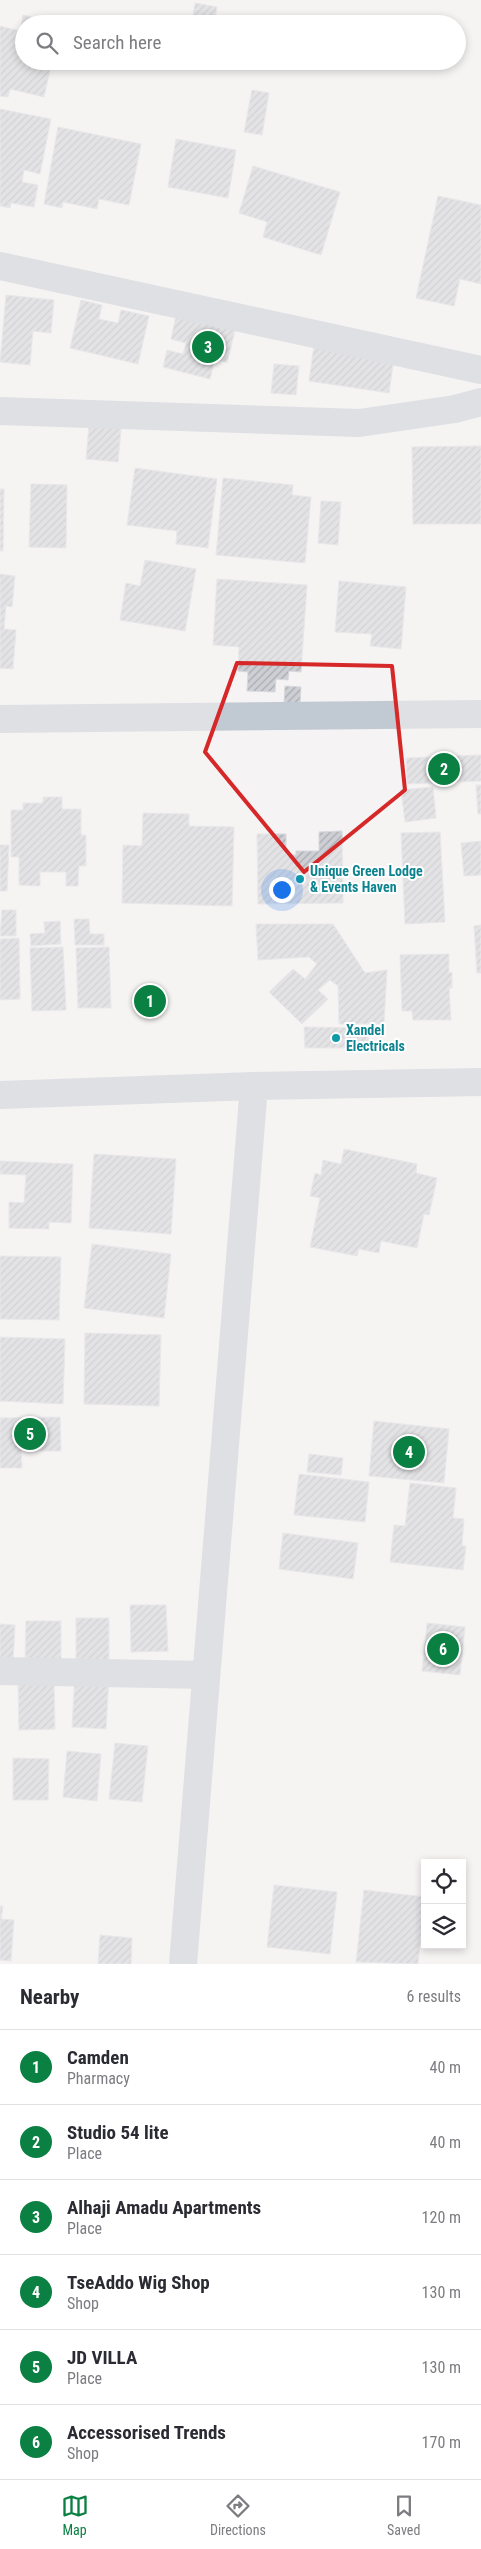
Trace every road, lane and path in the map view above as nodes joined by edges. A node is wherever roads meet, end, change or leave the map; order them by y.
1 (0, 266) edge
2 (481, 370) edge
3 (481, 402) edge
4 (0, 412) edge
5 (481, 714) edge
6 (0, 719) edge
7 (481, 1082) edge
8 (254, 1086) junction
9 (0, 1095) edge
10 (0, 1671) edge
11 (206, 1675) junction
12 (183, 1964) edge

1 - 2 street
3 - 4 street
5 - 6 street
7 - 8 street
8 - 9 street
8 - 11 street
10 - 11 street
11 - 12 street

